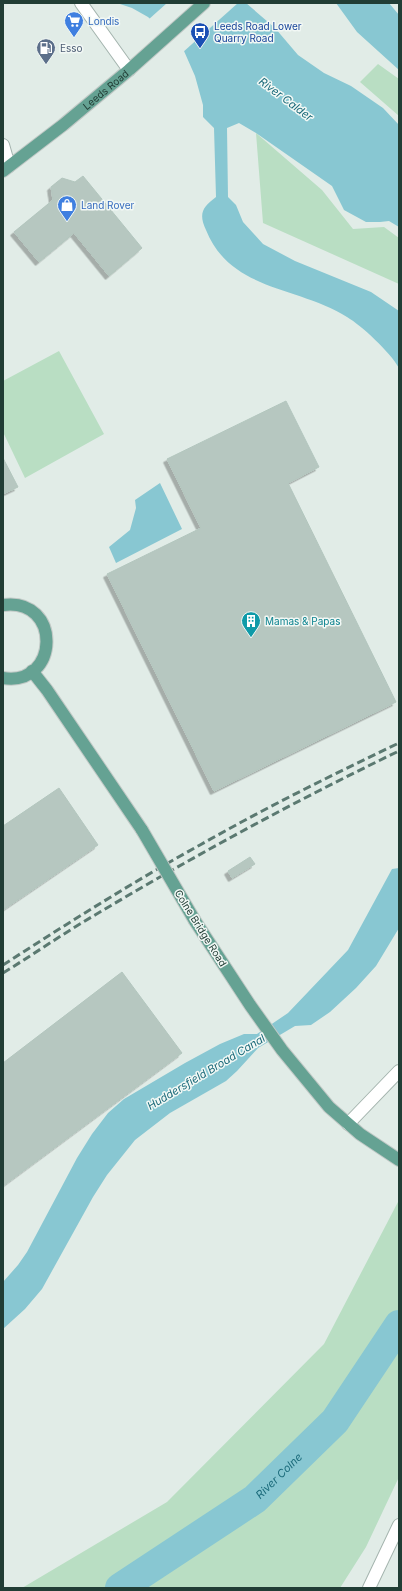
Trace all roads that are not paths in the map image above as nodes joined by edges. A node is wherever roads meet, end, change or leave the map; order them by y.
1 (81, 3) edge
2 (204, 3) edge
3 (134, 66) junction
4 (3, 145) edge
5 (6, 168) edge
6 (3, 605) edge
7 (32, 671) junction
8 (3, 678) edge
9 (399, 1071) edge
10 (348, 1124) junction
11 (399, 1160) edge
12 (399, 1525) edge
13 (369, 1588) edge

1 - 3 street
2 - 3 main road, Leeds Road
3 - 5 main road, Leeds Road
4 - 5 street
6 - 7 main road
7 - 8 main road
7 - 10 main road, Colne Bridge Road, bridge
9 - 10 street
10 - 11 main road, Colne Bridge Road
12 - 13 street

